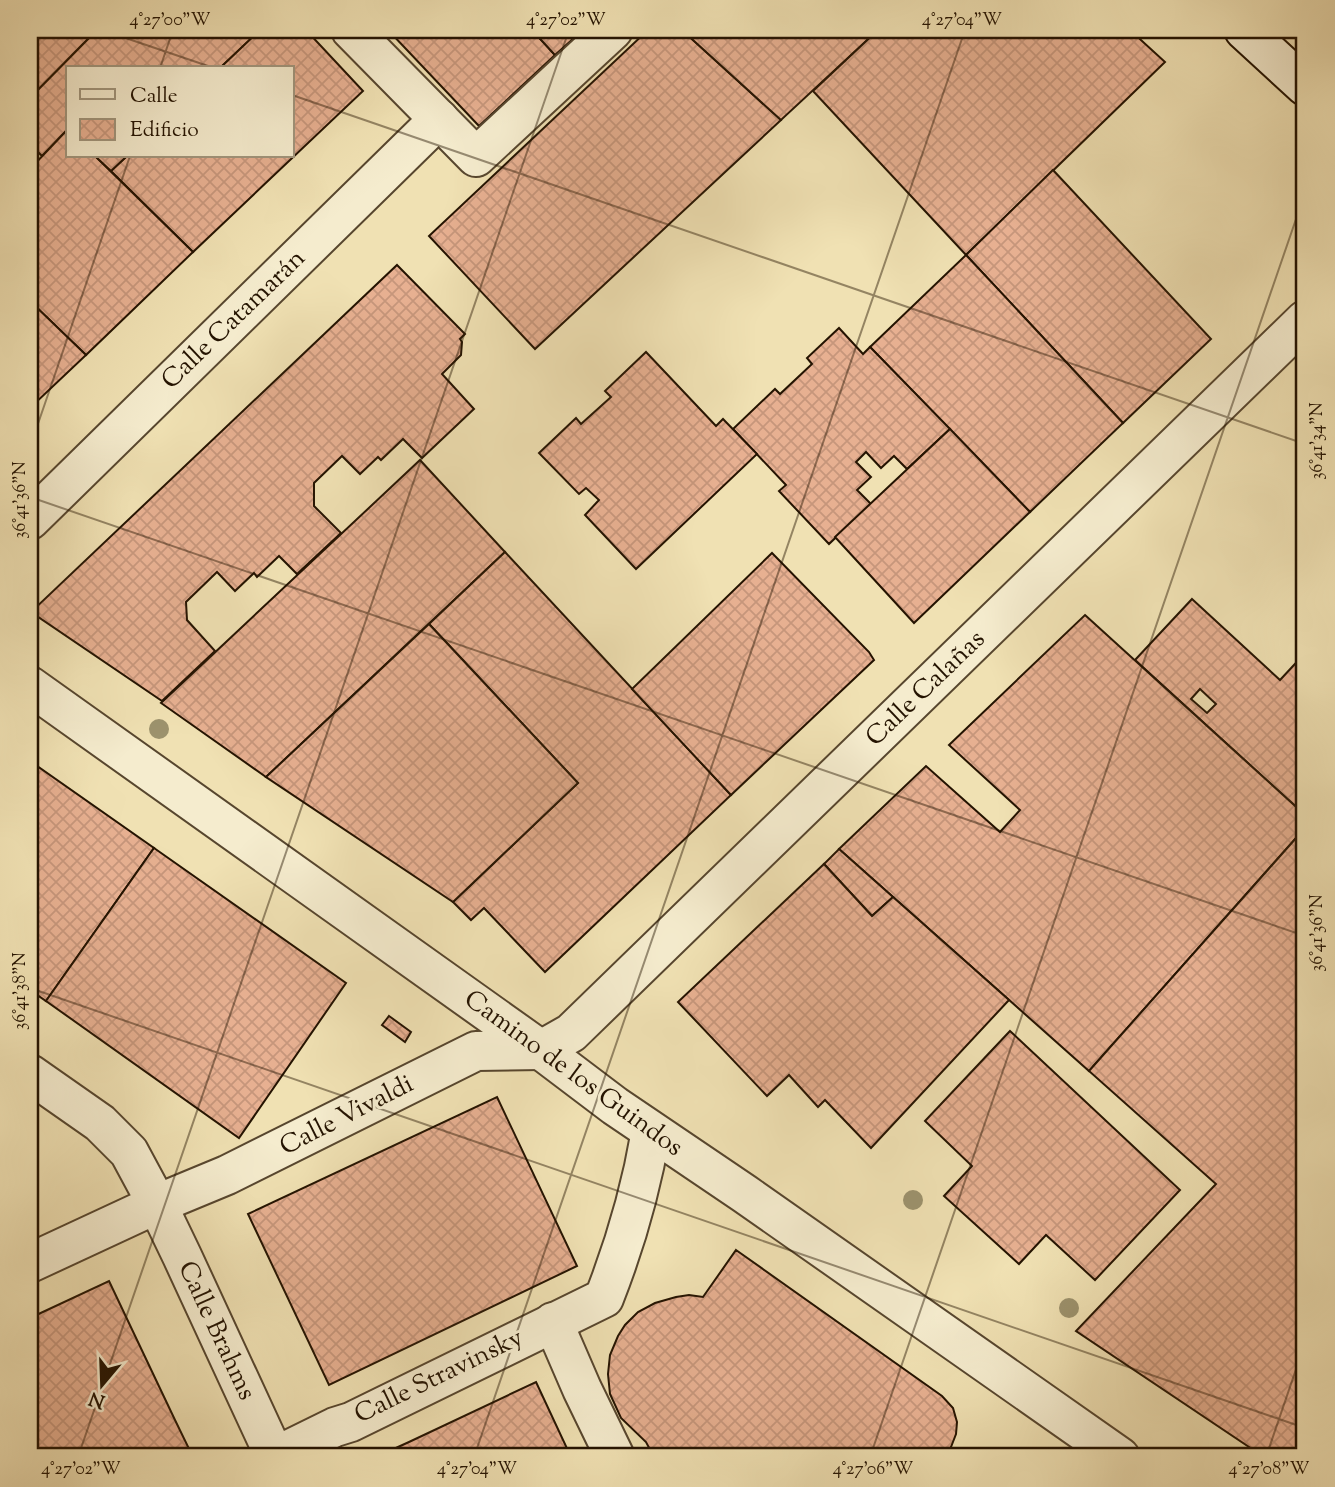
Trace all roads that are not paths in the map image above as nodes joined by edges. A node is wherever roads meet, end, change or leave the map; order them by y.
1 (351, 30) edge
2 (613, 30) edge
3 (1244, 30) edge
4 (1305, 86) edge
5 (439, 120) junction
6 (1305, 320) edge
7 (30, 520) edge
8 (30, 686) edge
9 (541, 1050) junction
10 (30, 1074) edge
11 (651, 1131) junction
12 (157, 1204) junction
13 (30, 1264) edge
14 (553, 1322) junction
15 (274, 1457) edge
16 (615, 1457) edge
17 (1119, 1457) edge

1 - 5 street
2 - 5 street
3 - 4 street
5 - 7 street, Calle Catamarán
6 - 9 street, Calle Calañas
8 - 9 street, Camino de los Guindos
9 - 11 street, Camino de los Guindos
9 - 12 street, Calle Vivaldi
10 - 12 street, Calle Brahms
11 - 14 street, Calle Stravinsky
11 - 17 street, Camino de los Guindos
12 - 13 street, Calle Vivaldi
12 - 15 street, Calle Brahms
14 - 15 street, Calle Stravinsky
14 - 16 street

